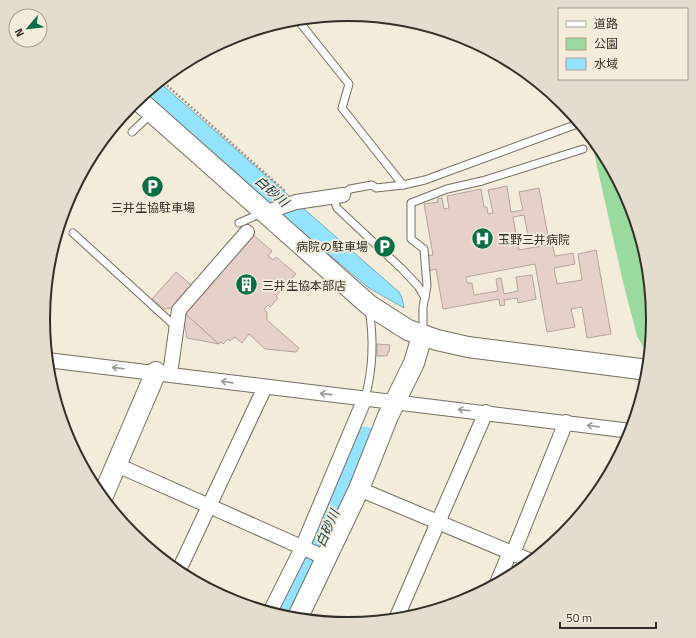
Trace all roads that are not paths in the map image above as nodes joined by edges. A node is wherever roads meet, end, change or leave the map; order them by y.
1 (302, 25) edge
2 (143, 103) edge
3 (152, 112) junction
4 (574, 125) edge
5 (132, 132) dead end
6 (583, 148) dead end
7 (403, 185) junction
8 (338, 196) junction
9 (270, 211) junction
10 (243, 228) joint
11 (72, 233) dead end
12 (425, 298) junction
13 (368, 305) junction
14 (177, 327) junction
15 (422, 336) junction
16 (54, 363) edge
17 (641, 369) edge
18 (163, 373) junction
19 (265, 387) junction
20 (365, 398) junction
21 (395, 402) junction
22 (486, 412) junction
23 (566, 422) junction
24 (624, 430) edge
25 (117, 465) junction
26 (359, 489) junction
27 (105, 491) edge
28 (209, 505) junction
29 (438, 521) junction
30 (512, 552) junction
31 (313, 553) junction
32 (525, 558) edge
33 (181, 566) edge
34 (502, 574) edge
35 (273, 607) edge
36 (399, 612) edge
37 (301, 613) edge

1 - 7 lane
2 - 3 street
3 - 5 lane
3 - 9 street
4 - 7 lane
6 - 12 lane
7 - 8 lane
8 - 9 street
8 - 12 lane
9 - 10 lane
9 - 13 street
10 - 14 street
11 - 14 lane
12 - 15 lane
13 - 15 street
13 - 20 lane
14 - 18 street
15 - 17 street
15 - 21 street
18 -> 16 street
19 -> 18 street
18 - 25 street
20 -> 19 street
19 - 28 street
20 - 21 street
20 - 31 street
22 -> 21 street
21 - 26 street
22 - 23 street
22 - 29 street
24 -> 23 street
23 - 30 street
25 - 27 street
25 - 28 street
26 - 29 street
26 - 31 street
28 - 31 street
28 - 33 street
29 - 30 street
29 - 36 street
30 - 32 street
30 - 34 street
31 - 35 street
31 - 37 street

